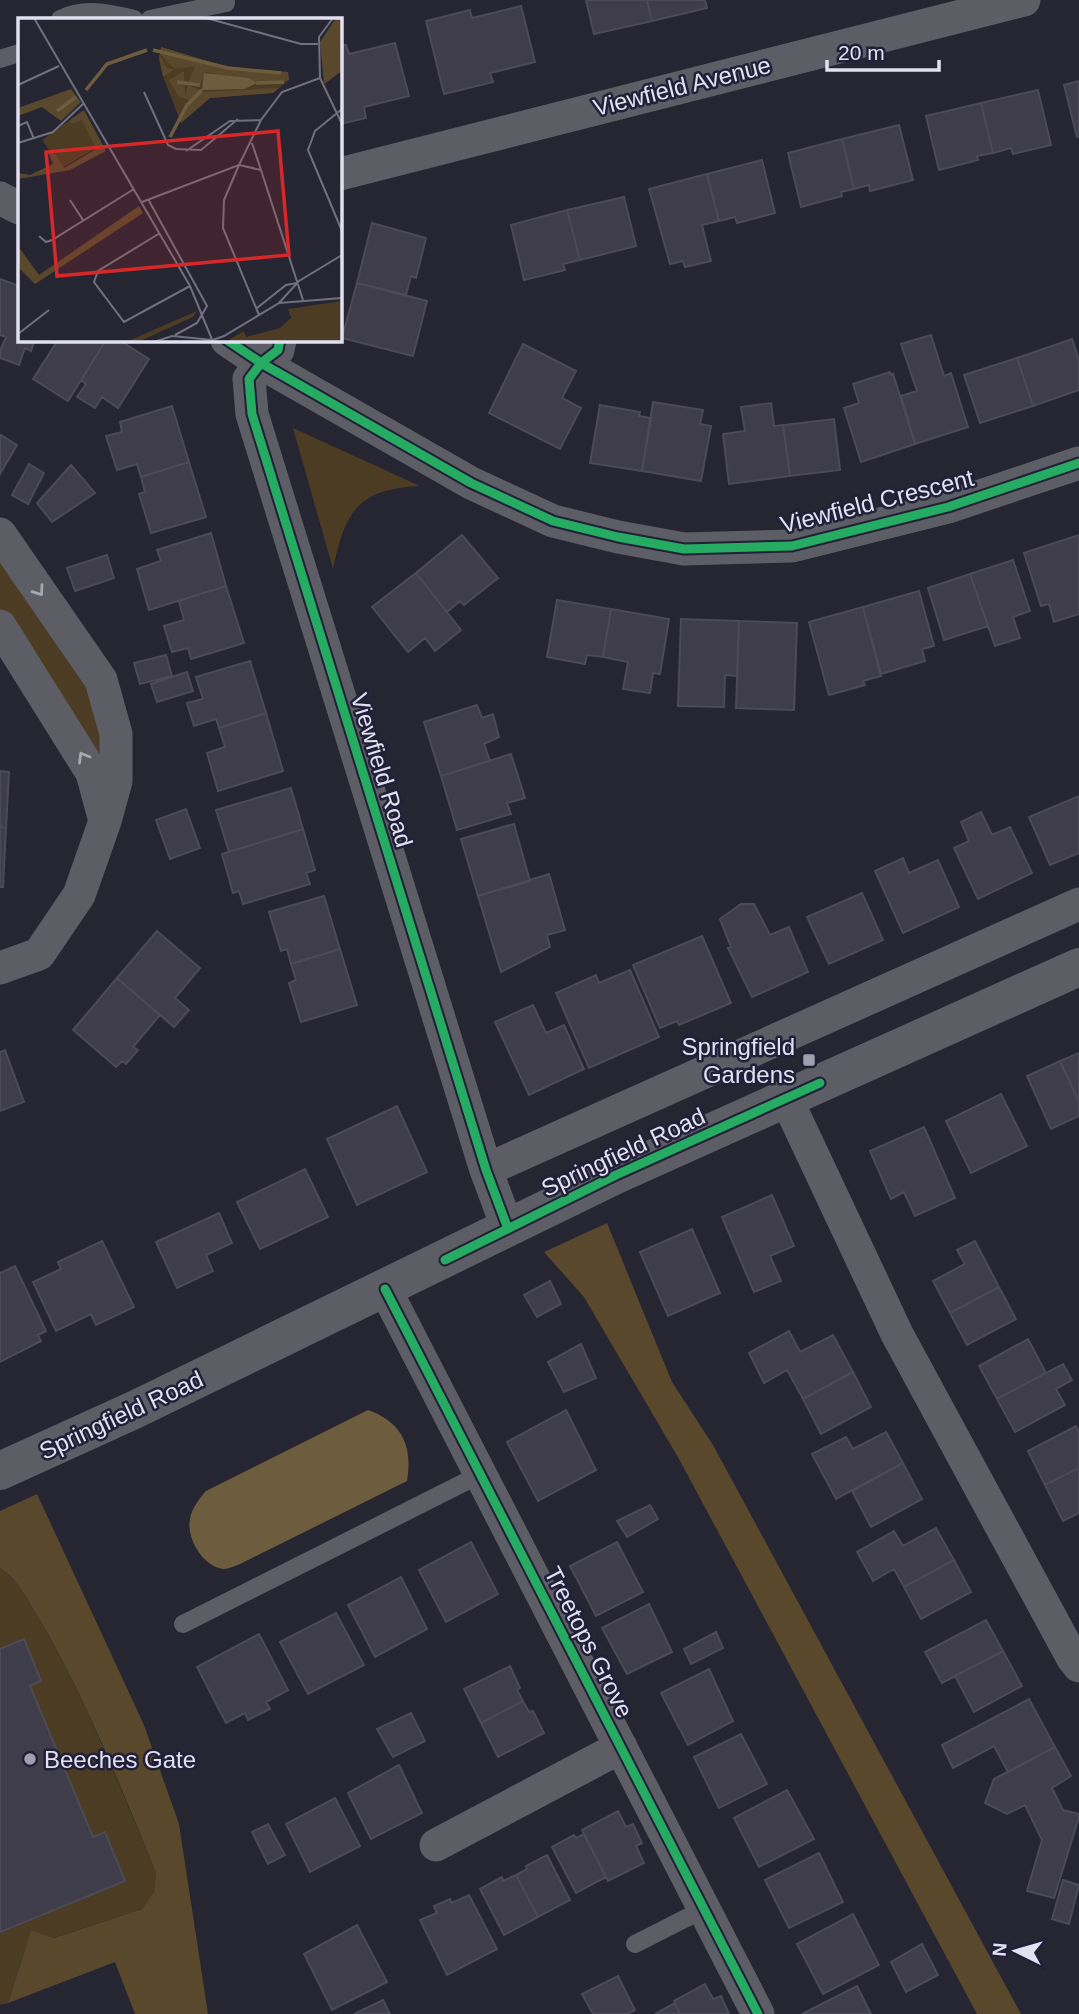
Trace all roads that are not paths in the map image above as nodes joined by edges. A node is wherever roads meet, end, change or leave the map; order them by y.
1 (1024, 0) edge
2 (226, 3) dead end
3 (64, 18) edge
4 (129, 18) edge
5 (155, 18) edge
6 (18, 53) edge
7 (0, 59) edge
8 (341, 174) edge
9 (0, 198) edge
10 (18, 207) edge
11 (231, 341) edge
12 (271, 351) edge
13 (1079, 463) edge
14 (0, 534) edge
15 (0, 626) edge
16 (105, 821) junction
17 (1079, 904) edge
18 (1079, 967) edge
19 (0, 968) edge
20 (786, 1098) junction
21 (486, 1170) junction
22 (508, 1230) junction
23 (385, 1289) junction
24 (0, 1471) edge
25 (481, 1474) junction
26 (183, 1625) dead end
27 (1079, 1666) edge
28 (621, 1747) junction
29 (436, 1845) dead end
30 (704, 1909) junction
31 (635, 1944) dead end
32 (758, 2014) edge

1 - 8 street, Viewfield Avenue
2 - 5 lane
3 - 4 lane
6 - 7 lane
9 - 10 street
11 - 12 street
12 - 13 street, Viewfield Crescent
12 - 21 street, Viewfield Road
14 -> 16 street
16 -> 15 street
16 - 19 street
17 - 21 street, Springfield Road
18 - 20 street, Springfield Road
20 - 22 street, Springfield Road
20 - 27 street
21 - 22 street, Viewfield Road
22 - 23 street, Springfield Road
23 - 24 street, Springfield Road
23 - 25 street, Treetops Grove
25 - 26 lane
25 - 28 street, Treetops Grove
28 - 29 street, Treetops Grove
28 - 30 street, Treetops Grove
30 - 31 lane
30 - 32 street, Treetops Grove

